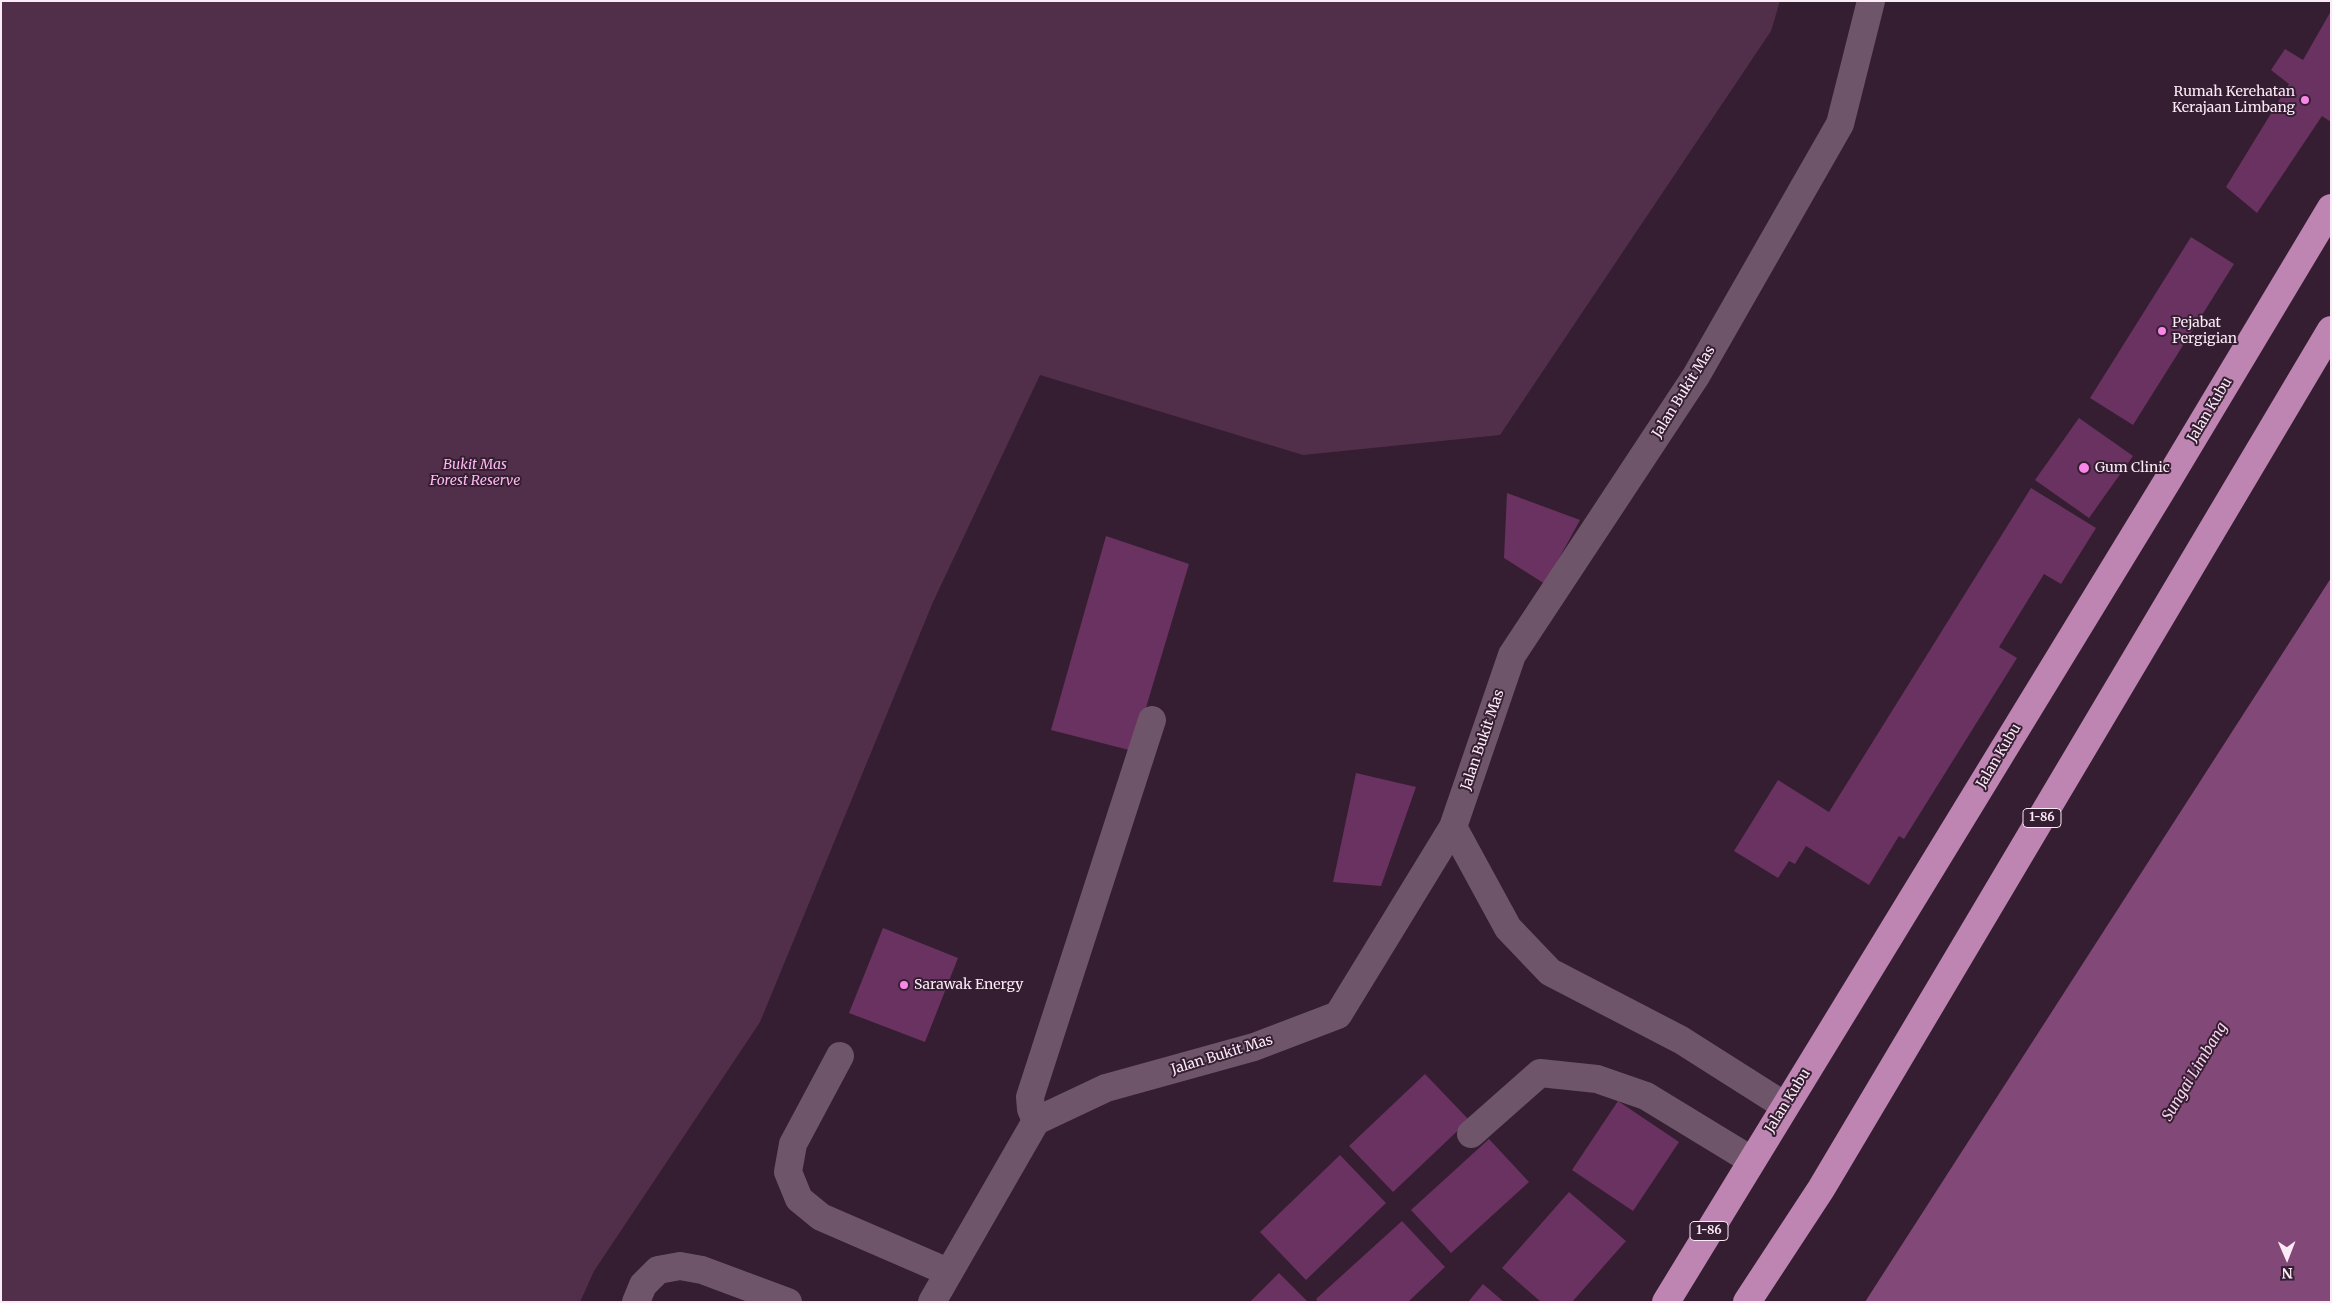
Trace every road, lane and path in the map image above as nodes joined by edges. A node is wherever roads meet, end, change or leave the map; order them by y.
1 (1871, 1) edge
2 (2331, 208) edge
3 (2331, 330) edge
4 (1152, 720) dead end
5 (1453, 827) junction
6 (840, 1056) dead end
7 (1786, 1106) junction
8 (1036, 1121) junction
9 (1471, 1134) dead end
10 (1751, 1160) junction
11 (948, 1272) junction
12 (636, 1302) edge
13 (788, 1302) edge
14 (932, 1302) edge
15 (1666, 1302) edge
16 (1747, 1302) edge

1 - 5 street, Jalan Bukit Mas
2 - 7 highway, Jalan Kubu / 1-86
3 - 16 highway, 1-86
4 - 8 street
5 - 7 street
5 - 8 street, Jalan Bukit Mas
6 - 11 street
7 - 10 highway, Jalan Kubu / 1-86
8 - 11 street
9 - 10 street
10 - 15 highway, Jalan Kubu / 1-86
11 - 14 street
12 - 13 street

